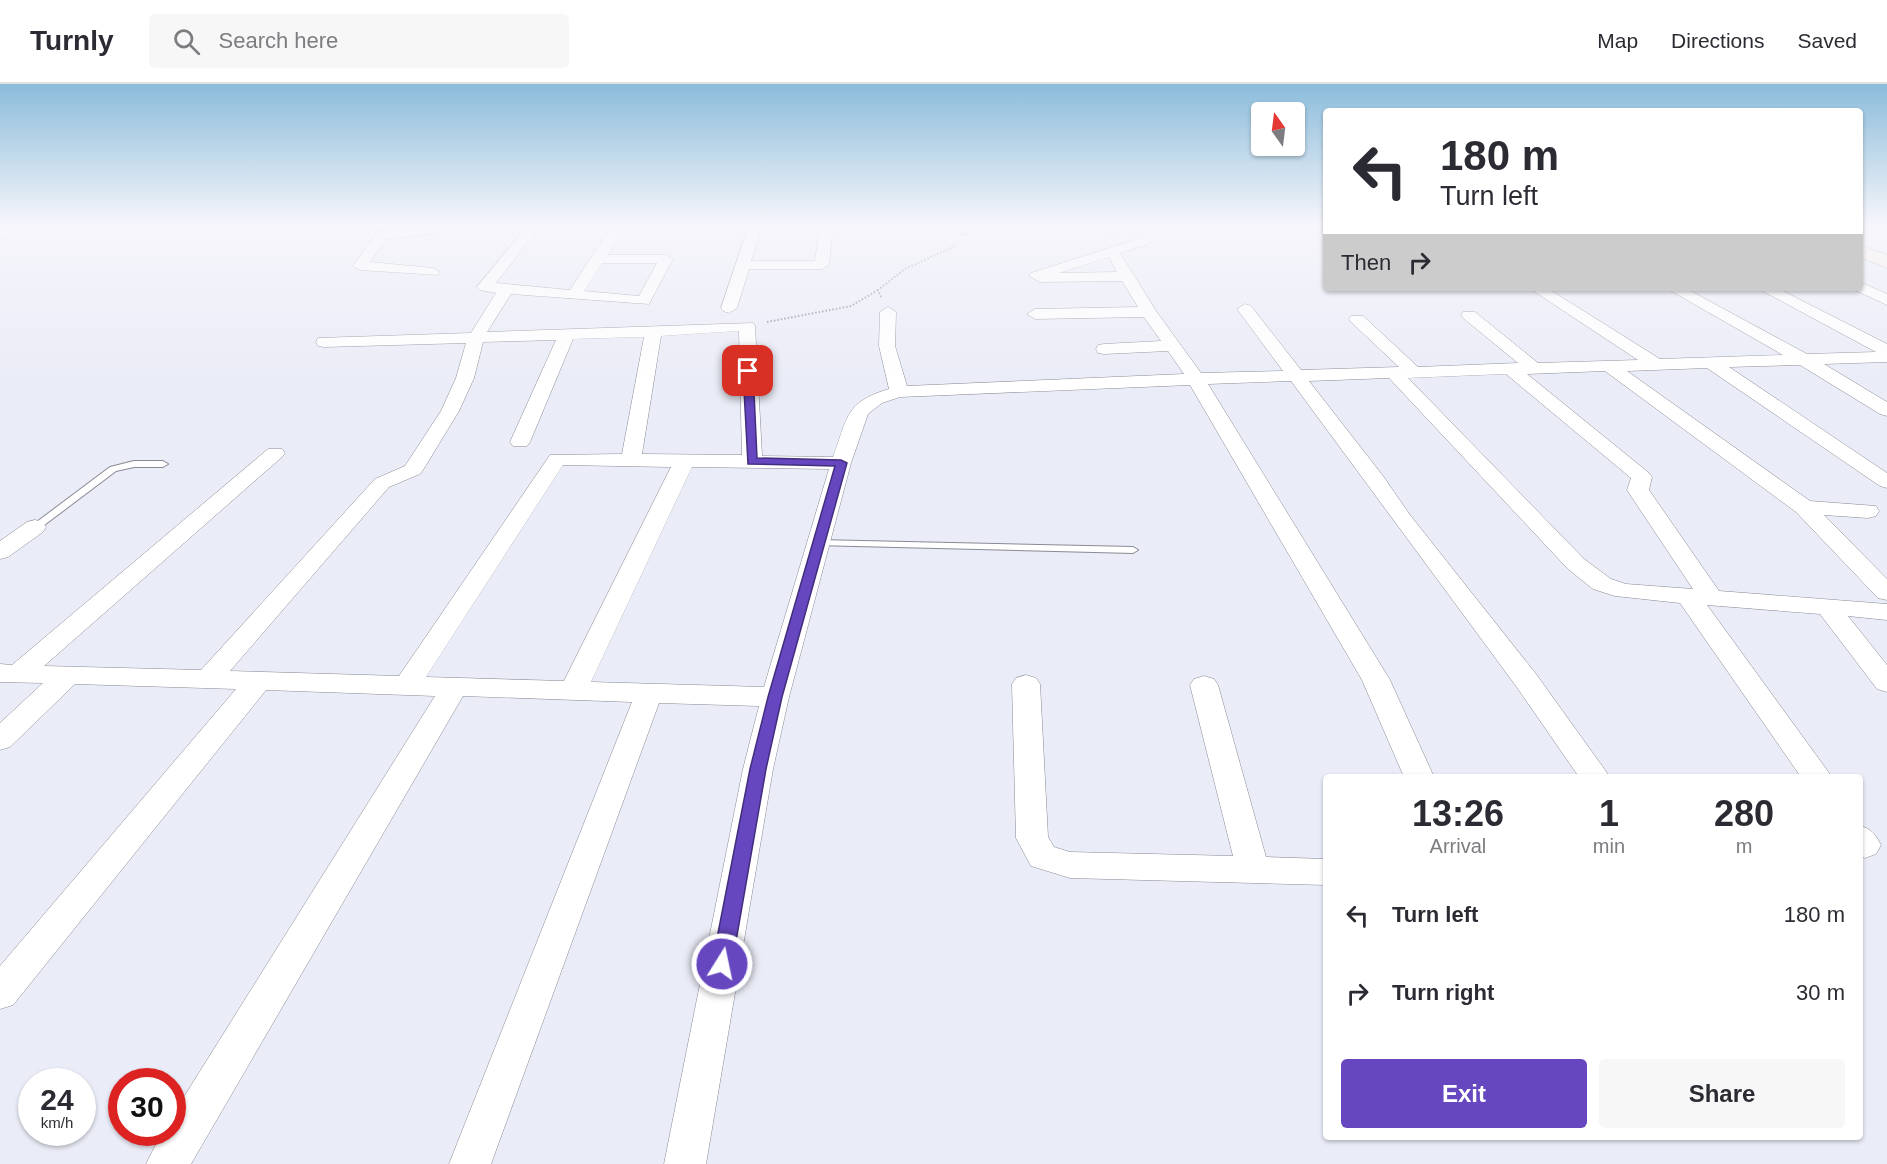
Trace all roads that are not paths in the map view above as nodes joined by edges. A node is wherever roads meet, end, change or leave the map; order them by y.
1 (494, 275) edge
2 (587, 275) edge
3 (657, 275) edge
4 (740, 275) edge
5 (1038, 275) edge
6 (1128, 276) joint
7 (1863, 288) edge
8 (506, 289) junction
9 (1542, 291) edge
10 (1679, 291) edge
11 (1771, 291) edge
12 (574, 295) junction
13 (1887, 300) edge
14 (729, 308) dead end
15 (1245, 309) dead end
16 (888, 312) road end
17 (1149, 312) junction
18 (1035, 314) dead end
19 (1469, 315) dead end
20 (615, 316) junction
21 (1357, 319) dead end
22 (653, 332) junction
23 (566, 334) junction
24 (476, 338) junction
25 (324, 342) dead end
26 (1173, 346) junction
27 (1104, 349) dead end
28 (1887, 351) edge
29 (1887, 357) edge
30 (1801, 358) junction
31 (1710, 362) junction
32 (1656, 364) junction
33 (1611, 367) junction
34 (1535, 369) junction
35 (1511, 370) junction
36 (1404, 372) junction
37 (1298, 376) junction
38 (1196, 379) junction
39 (899, 392) junction
40 (1887, 410) edge
41 (520, 442) dead end
42 (275, 453) dead end
43 (631, 459) junction
44 (684, 460) junction
45 (752, 461) junction
46 (841, 463) junction
47 (163, 464) dead end
48 (1887, 482) edge
49 (1804, 507) junction
50 (1868, 511) dead end
51 (35, 527) joint
52 (818, 543) junction
53 (1133, 550) dead end
54 (0, 552) edge
55 (1887, 593) edge
56 (1700, 597) junction
57 (1827, 607) junction
58 (1887, 612) edge
59 (10, 673) edge
60 (69, 674) junction
61 (208, 679) junction
62 (259, 680) junction
63 (1887, 683) edge
64 (1026, 684) dead end
65 (407, 685) junction
66 (1204, 685) dead end
67 (455, 686) junction
68 (573, 690) junction
69 (649, 693) junction
70 (775, 697) junction
71 (0, 740) edge
72 (1418, 774) edge
73 (1593, 774) edge
74 (1814, 774) edge
75 (1253, 870) junction
76 (1323, 872) edge
77 (13, 960) edge
78 (0, 993) edge
79 (167, 1164) edge
80 (470, 1164) edge
81 (685, 1164) edge

1 - 8 street
2 - 12 street
3 - 20 street
4 - 14 street
5 - 6 street
6 - 17 street
7 - 13 street
8 - 12 street
8 - 24 street
9 - 32 street
10 - 30 street
11 - 28 street
12 - 20 street
15 - 37 street
16 - 39 street
17 - 18 street
17 - 26 street
19 - 34 street
20 - 22 street
20 - 23 street
21 - 36 street
22 - 43 street
22 - 45 street
23 - 24 street
23 - 41 street
24 - 25 street
24 - 61 street
26 - 27 street
26 - 38 street
29 - 30 street
30 - 31 street
30 - 40 street
31 - 32 street
31 - 48 street
32 - 33 street
33 - 34 street
33 - 49 street
34 - 35 street
35 - 36 street
35 - 56 street
36 - 37 street
36 - 56 street
37 - 38 street
37 - 73 street
38 - 39 street
38 - 72 street
39 - 46 street
42 - 59 street
43 - 44 street
43 - 65 street
44 - 45 street
44 - 68 street
45 - 46 street
46 - 52 street
47 - 51 lane
49 - 50 street
49 - 55 street
51 - 54 street
52 - 53 lane
52 - 70 street
56 - 57 street
56 - 74 street
57 - 58 street
57 - 63 street
59 - 60 street
60 - 61 street
60 - 71 street
61 - 62 street
62 - 65 street
62 - 77 street
64 - 75 street
65 - 67 street
66 - 75 street
67 - 68 street
67 - 79 street
68 - 69 street
69 - 70 street
69 - 80 street
70 - 81 street
75 - 76 street
77 - 78 street

